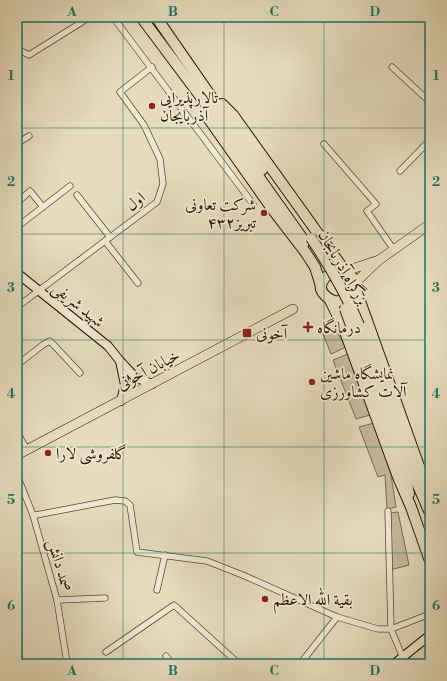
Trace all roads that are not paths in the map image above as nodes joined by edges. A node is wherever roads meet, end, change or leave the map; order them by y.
1 (90, 17) edge
2 (113, 17) edge
3 (141, 17) edge
4 (156, 17) edge
5 (17, 49) edge
6 (392, 67) dead end
7 (152, 68) junction
8 (198, 87) junction
9 (430, 102) edge
10 (29, 136) dead end
11 (430, 140) edge
12 (324, 144) dead end
13 (17, 146) edge
14 (400, 171) dead end
15 (70, 186) dead end
16 (77, 195) dead end
17 (17, 203) edge
18 (253, 204) dead end
19 (43, 207) junction
20 (428, 225) edge
21 (17, 227) edge
22 (430, 237) edge
23 (108, 239) junction
24 (324, 241) junction
25 (394, 250) junction
26 (306, 253) junction
27 (379, 260) junction
28 (346, 271) junction
29 (17, 273) edge
30 (138, 283) dead end
31 (321, 286) junction
32 (355, 286) junction
33 (39, 291) junction
34 (330, 300) junction
35 (17, 307) edge
36 (293, 309) dead end
37 (356, 326) junction
38 (120, 361) junction
39 (17, 365) edge
40 (80, 373) dead end
41 (152, 384) junction
42 (121, 401) junction
43 (17, 432) edge
44 (27, 450) junction
45 (17, 455) edge
46 (17, 475) edge
47 (427, 483) edge
48 (429, 510) edge
49 (388, 511) dead end
50 (33, 515) junction
51 (165, 555) junction
52 (430, 561) edge
53 (157, 590) dead end
54 (105, 598) dead end
55 (58, 600) junction
56 (430, 614) edge
57 (337, 617) junction
58 (391, 629) junction
59 (430, 635) edge
60 (426, 642) edge
61 (106, 652) dead end
62 (166, 656) dead end
63 (403, 658) junction
64 (64, 664) edge
65 (172, 664) edge
66 (239, 664) edge
67 (300, 664) edge
68 (394, 664) edge

1 - 5 street
2 - 7 street
3 - 8 highway, بزرگراه آذربایجان
4 - 8 highway, بزرگراه آذربایجان
6 - 9 street
7 - 18 street
7 - 23 street, اول
8 - 24 highway, بزرگراه آذربایجان
8 - 26 highway, بزرگراه آذربایجان
8 - 37 highway, بزرگراه آذربایجان, bridge
10 - 13 street
11 - 14 street
12 - 25 street
15 - 19 street
16 - 23 street
17 - 19 street
19 - 21 street
20 - 22 street
20 - 25 main road
23 - 30 street
23 - 33 street, اول
24 - 26 highway
24 - 28 highway, بزرگراه آذربایجان
25 - 27 main road
26 - 31 highway, بزرگراه آذربایجان
27 - 28 main road
27 - 32 main road
28 - 31 highway
28 - 32 highway
29 - 33 main road, شهید شریفی
31 - 34 highway
32 - 34 highway
32 - 37 highway, بزرگراه آذربایجان
33 - 35 street, اول
33 - 38 main road, شهید شریفی
34 - 37 highway, بزرگراه آذربایجان
36 - 41 main road, خیابان آخونی
37 - 47 highway, بزرگراه آذربایجان
37 - 48 highway, بزرگراه آذربایجان
37 - 52 highway, بزرگراه آذربایجان
38 - 41 main road, شهید شریفی
38 - 42 main road
39 - 40 street
41 - 42 main road, خیابان آخونی
42 - 44 main road, خیابان آخونی
43 - 44 street
44 - 45 main road, خیابان آخونی
46 - 50 street, صمد دانش
47 - 48 highway, بزرگراه آذربایجان
49 - 58 street
50 - 51 street
50 - 55 street, صمد دانش
51 - 53 street
51 - 57 street
54 - 55 street
55 - 64 street, صمد دانش
56 - 58 street
57 - 58 street
57 - 67 street
58 - 63 street
59 - 60 main road
60 - 63 main road
61 - 66 street
62 - 65 street
63 - 68 main road

